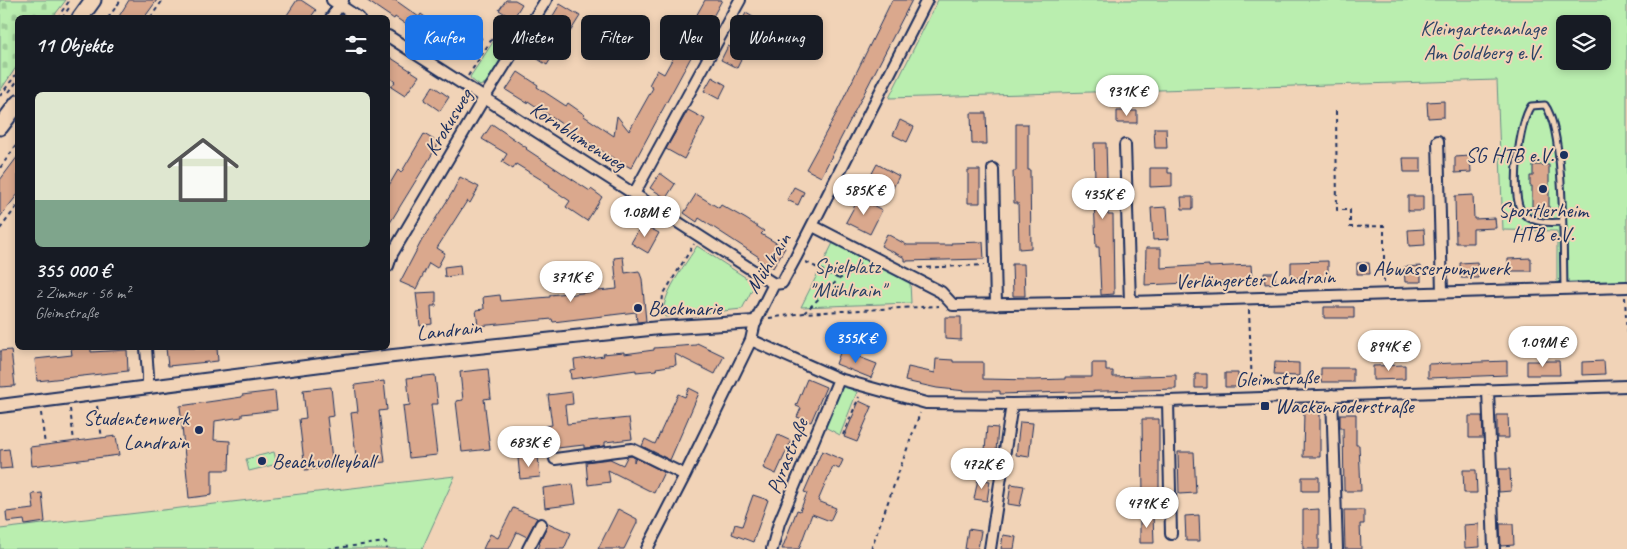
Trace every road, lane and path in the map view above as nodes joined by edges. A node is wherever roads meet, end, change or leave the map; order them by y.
1 (70, 0) edge
2 (93, 0) edge
3 (121, 0) edge
4 (162, 0) edge
5 (546, 0) edge
6 (740, 0) edge
7 (927, 0) edge
8 (338, 2) edge
9 (59, 15) edge
10 (82, 15) edge
11 (110, 15) edge
12 (152, 15) edge
13 (332, 15) edge
14 (355, 15) edge
15 (537, 15) edge
16 (390, 37) edge
17 (493, 37) edge
18 (508, 60) edge
19 (15, 76) edge
20 (463, 84) junction
21 (0, 96) edge
22 (484, 98) junction
23 (15, 107) edge
24 (1336, 111) dead end
25 (0, 127) edge
26 (1438, 141) dead end
27 (1125, 146) dead end
28 (15, 147) edge
29 (0, 168) edge
30 (993, 169) dead end
31 (634, 194) junction
32 (15, 209) edge
33 (1562, 222) junction
34 (813, 226) junction
35 (0, 229) edge
36 (699, 236) junction
37 (866, 254) junction
38 (796, 257) junction
39 (390, 260) edge
40 (995, 265) junction
41 (894, 269) junction
42 (839, 279) junction
43 (774, 284) junction
44 (1626, 287) edge
45 (1564, 288) junction
46 (1442, 292) junction
47 (1384, 294) junction
48 (1249, 298) junction
49 (1130, 302) junction
50 (953, 306) junction
51 (996, 306) junction
52 (804, 313) junction
53 (755, 322) junction
54 (659, 328) junction
55 (1627, 337) edge
56 (751, 340) junction
57 (146, 350) edge
58 (383, 352) edge
59 (839, 379) junction
60 (864, 385) junction
61 (1627, 386) edge
62 (148, 388) junction
63 (1488, 390) junction
64 (95, 394) junction
65 (1332, 395) junction
66 (69, 397) junction
67 (1252, 398) junction
68 (39, 400) junction
69 (1168, 400) junction
70 (924, 402) junction
71 (1012, 404) junction
72 (0, 406) edge
73 (843, 435) dead end
74 (102, 438) dead end
75 (74, 442) dead end
76 (45, 445) dead end
77 (555, 459) dead end
78 (686, 474) junction
79 (541, 524) dead end
80 (1171, 534) dead end
81 (328, 549) edge
82 (387, 549) edge
83 (528, 549) edge
84 (647, 549) edge
85 (772, 549) edge
86 (871, 549) edge
87 (990, 549) edge
88 (1336, 549) edge
89 (1494, 549) edge

1 - 9 path
2 - 10 main road
3 - 11 path
4 - 12 path
5 - 15 street, Krokusweg
6 - 31 street
7 - 34 street, Mühlrain
8 - 13 street
8 - 14 street
16 - 20 street, Kornblumenweg
17 - 20 path
18 - 22 street, Krokusweg
19 - 21 path
20 - 22 street, Kornblumenweg
22 - 31 street, Kornblumenweg
22 - 39 street, Krokusweg
23 - 25 main road
24 - 47 path
26 - 46 street
27 - 49 street
28 - 29 path
30 - 40 street
31 - 36 street, Kornblumenweg
32 - 35 path
33 - 33 lane
33 - 45 lane
34 - 37 street
34 - 38 street, Mühlrain
36 - 43 street, Kornblumenweg
36 - 54 path
37 - 41 street
37 - 42 path
38 - 42 path
38 - 43 street, Mühlrain
40 - 41 path
40 - 51 street
41 - 50 street
42 - 52 path
43 - 53 street, Mühlrain
44 - 45 street, Verlängerter Landrain
44 - 55 path
45 - 46 street, Verlängerter Landrain
46 - 47 street, Verlängerter Landrain
47 - 48 street, Verlängerter Landrain
48 - 49 street, Verlängerter Landrain
48 - 67 path
49 - 51 street, Verlängerter Landrain
50 - 51 street, Verlängerter Landrain
50 - 52 path
52 - 53 path
53 - 54 street, Landrain
53 - 56 street, Mühlrain
54 - 58 street, Landrain
56 - 59 street, Gleimstraße
56 - 78 street, Mühlrain
57 - 62 street
58 - 62 street, Landrain
59 - 60 street, Gleimstraße
59 - 85 street, Pyrastraße
60 - 70 street, Gleimstraße
60 - 73 path
61 - 63 street, Gleimstraße
62 - 64 street, Landrain
63 - 65 street, Gleimstraße
63 - 89 street
64 - 66 street, Landrain
64 - 74 path
65 - 67 street, Gleimstraße
65 - 88 street
66 - 68 street, Landrain
66 - 75 path
67 - 69 street, Gleimstraße
68 - 72 street, Landrain
68 - 76 path
69 - 71 street, Gleimstraße
69 - 80 street
70 - 71 street, Gleimstraße
70 - 86 path
71 - 87 street
77 - 78 street
78 - 84 street, Mühlrain
79 - 83 street
81 - 82 path

